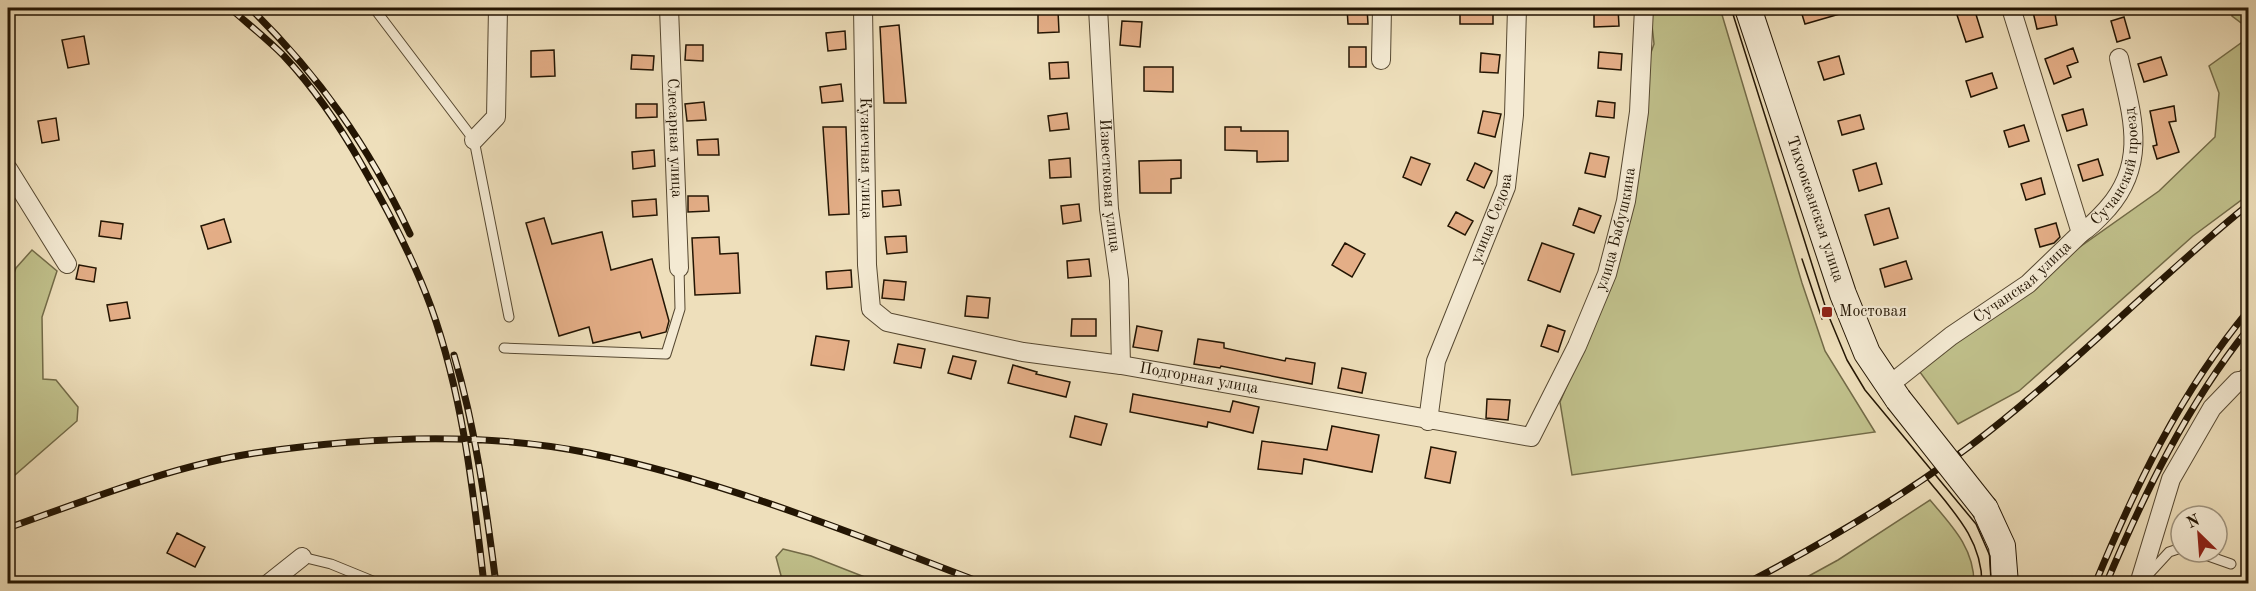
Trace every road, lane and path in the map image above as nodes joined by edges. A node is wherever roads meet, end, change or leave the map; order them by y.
1 (374, 8) edge
2 (498, 8) edge
3 (669, 8) edge
4 (863, 8) edge
5 (1098, 8) edge
6 (1382, 8) edge
7 (1517, 8) edge
8 (1644, 8) edge
9 (1748, 8) edge
10 (2011, 8) edge
11 (2119, 58) dead end
12 (1381, 60) dead end
13 (474, 140) junction
14 (8, 169) edge
15 (2081, 233) junction
16 (67, 264) dead end
17 (679, 268) joint
18 (871, 309) joint
19 (509, 316) dead end
20 (504, 348) dead end
21 (1121, 365) junction
22 (2245, 377) edge
23 (1893, 393) junction
24 (1428, 421) junction
25 (1531, 436) joint
26 (2169, 552) edge
27 (302, 557) joint
28 (268, 584) edge
29 (380, 584) edge
30 (2005, 584) edge
31 (2139, 584) edge

1 - 13 lane
2 - 13 street
3 - 17 street, Слесарная улица
4 - 18 street, Кузнечная улица
5 - 21 street, Известковая улица
6 - 12 street
7 - 24 street, улица Седова
8 - 25 street, улица Бабушкина
9 - 23 main road, Тихоокеанская улица
10 - 15 street, Сучанская улица
11 - 15 street, Сучанский проезд
13 - 19 lane
14 - 16 street
15 - 23 street, Сучанская улица
17 - 20 lane
18 - 21 street, Подгорная улица
21 - 24 street, Подгорная улица
22 - 31 street
23 - 30 main road, Тихоокеанская улица, bridge
24 - 25 street, Подгорная улица
26 - 31 lane
27 - 28 street
27 - 29 lane

